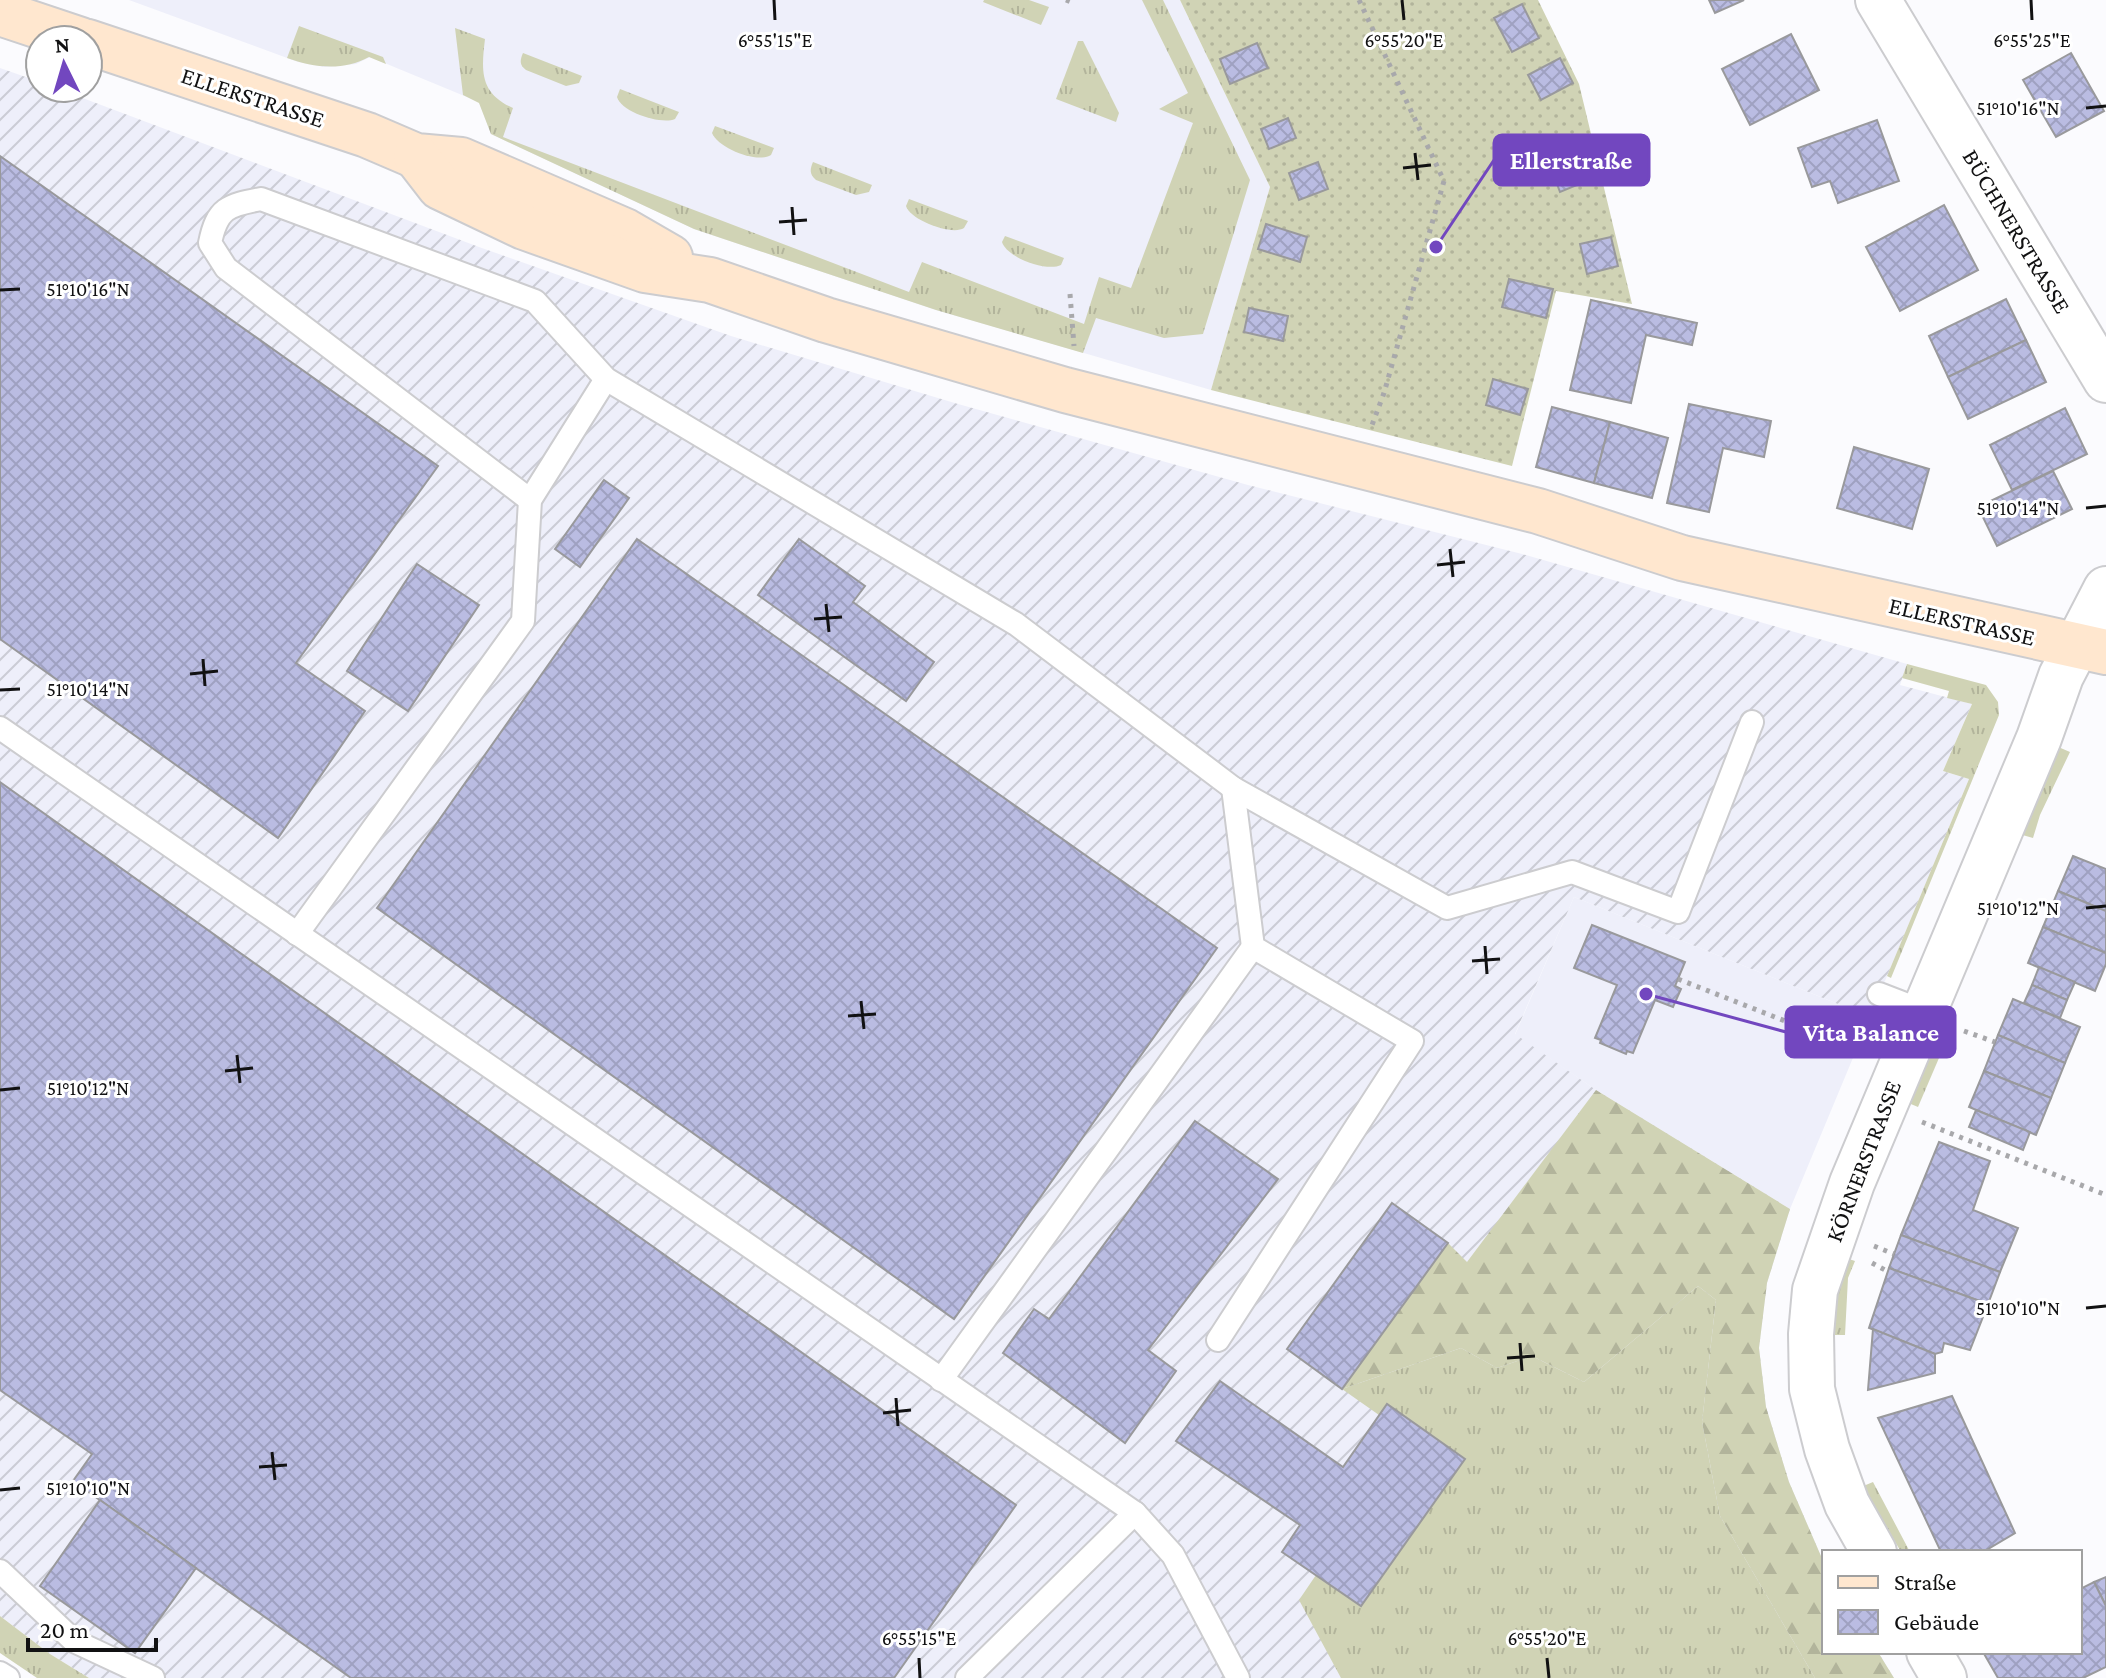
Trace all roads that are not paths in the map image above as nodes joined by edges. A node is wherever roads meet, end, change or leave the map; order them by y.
1 (1878, 0) edge
2 (0, 13) edge
3 (33, 24) edge
4 (104, 47) edge
5 (606, 379) junction
6 (2106, 380) edge
7 (530, 500) junction
8 (2106, 589) edge
9 (2090, 650) edge
10 (1752, 722) dead end
11 (0, 728) edge
12 (1233, 788) junction
13 (297, 934) junction
14 (1253, 947) junction
15 (1879, 994) dead end
16 (1923, 1011) junction
17 (1218, 1340) dead end
18 (941, 1380) junction
19 (1135, 1513) junction
20 (1873, 1550) edge
21 (0, 1571) edge
22 (1930, 1654) edge
23 (0, 1673) edge
24 (8, 1678) edge
25 (153, 1678) edge
26 (967, 1678) edge
27 (1238, 1678) edge
28 (1944, 1678) edge

1 - 6 street, BÜCHNERSTRASSE
2 - 3 main road
4 - 9 main road, ELLERSTRASSE
5 - 7 lane
5 - 7 lane
5 - 12 lane
7 - 13 lane
8 - 9 street, KÖRNERSTRASSE
9 - 16 street, KÖRNERSTRASSE
10 - 12 lane
11 - 13 lane
12 - 14 lane
13 - 18 lane
14 - 17 lane
14 - 18 lane
15 - 16 lane
16 - 20 street, KÖRNERSTRASSE
18 - 19 lane
19 - 26 lane
19 - 27 lane
21 - 25 lane
22 - 28 street
23 - 24 lane

